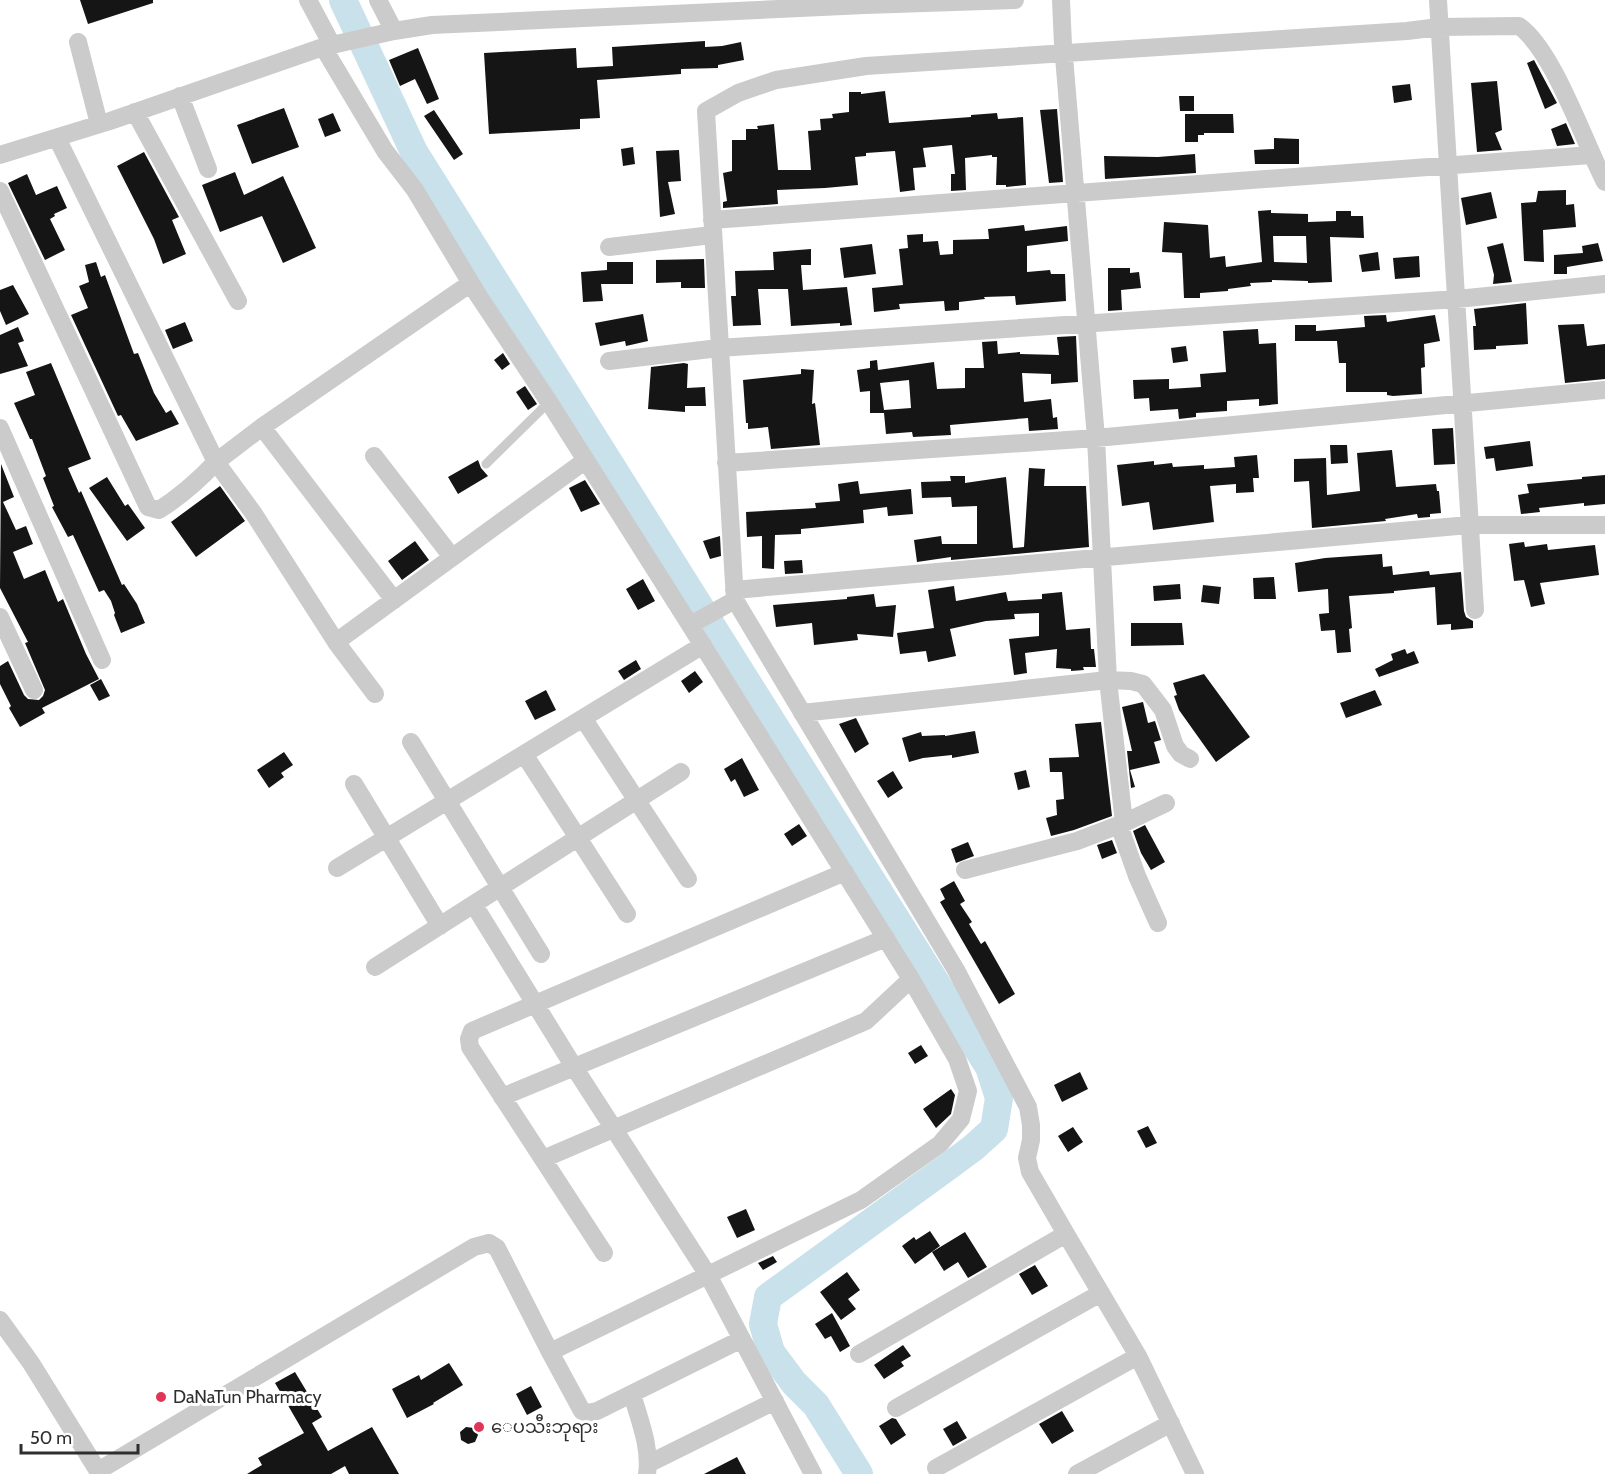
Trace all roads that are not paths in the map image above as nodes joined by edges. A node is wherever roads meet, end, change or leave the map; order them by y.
1 (308, 0) edge
2 (378, 0) edge
3 (1015, 0) edge
4 (978, 1) edge
5 (753, 5) edge
6 (1061, 9) edge
7 (1439, 15) edge
8 (388, 32) junction
9 (78, 42) dead end
10 (332, 45) junction
11 (1063, 49) junction
12 (180, 96) junction
13 (135, 112) junction
14 (99, 124) junction
15 (57, 138) junction
16 (0, 155) edge
17 (1591, 155) junction
18 (1447, 165) junction
19 (208, 169) dead end
20 (1605, 182) edge
21 (0, 191) edge
22 (1076, 192) junction
23 (712, 228) junction
24 (609, 247) dead end
25 (471, 283) junction
26 (1605, 285) edge
27 (1457, 300) junction
28 (238, 301) dead end
29 (1087, 323) junction
30 (719, 348) junction
31 (609, 361) dead end
32 (1605, 390) edge
33 (549, 402) junction
34 (1462, 403) junction
35 (262, 427) junction
36 (0, 428) edge
37 (1096, 438) junction
38 (374, 456) dead end
39 (586, 460) junction
40 (216, 462) junction
41 (726, 463) junction
42 (486, 464) dead end
43 (1469, 525) junction
44 (1605, 525) edge
45 (452, 558) junction
46 (1102, 559) junction
47 (730, 599) junction
48 (394, 600) junction
49 (1475, 610) dead end
50 (0, 617) edge
51 (694, 623) junction
52 (336, 642) junction
53 (703, 645) junction
54 (102, 660) dead end
55 (1108, 680) junction
56 (34, 690) dead end
57 (375, 694) dead end
58 (802, 713) junction
59 (584, 718) junction
60 (411, 742) dead end
61 (524, 754) junction
62 (1190, 759) dead end
63 (681, 772) dead end
64 (354, 784) dead end
65 (448, 800) junction
66 (637, 801) junction
67 (1166, 803) dead end
68 (1122, 824) junction
69 (578, 837) junction
70 (388, 838) junction
71 (337, 868) dead end
72 (965, 870) dead end
73 (845, 872) junction
74 (688, 879) dead end
75 (501, 888) junction
76 (474, 905) junction
77 (627, 914) dead end
78 (1158, 923) dead end
79 (440, 926) junction
80 (886, 938) junction
81 (541, 954) dead end
82 (375, 967) dead end
83 (911, 979) junction
84 (535, 1004) junction
85 (574, 1067) junction
86 (502, 1097) junction
87 (614, 1129) junction
88 (543, 1159) junction
89 (1066, 1234) junction
90 (604, 1253) dead end
91 (708, 1275) junction
92 (1101, 1293) junction
93 (0, 1320) edge
94 (742, 1339) junction
95 (550, 1352) junction
96 (859, 1354) dead end
97 (1138, 1356) junction
98 (632, 1394) junction
99 (775, 1401) junction
100 (896, 1408) dead end
101 (1171, 1423) junction
102 (936, 1468) dead end
103 (647, 1469) edge
104 (99, 1472) edge
105 (813, 1474) edge
106 (1077, 1474) edge
107 (1196, 1474) edge

1 - 10 street
2 - 8 street
3 - 4 street
4 - 5 street
5 - 8 street
6 - 11 street
7 - 11 street
7 - 17 street
7 - 18 street
8 - 10 street
9 - 14 street
10 - 12 street
10 - 25 street
11 - 22 street
11 - 23 street
12 - 13 street
12 - 19 street
13 - 14 street
13 - 28 street
14 - 15 street
15 - 16 street
15 - 40 street
17 - 18 street
17 - 20 street
18 - 22 street
18 - 27 street
21 - 40 street
22 - 23 street
22 - 29 street
23 - 24 street
23 - 30 street
25 - 33 street
25 - 35 street
26 - 27 street
27 - 29 street
27 - 34 street
29 - 30 street
29 - 37 street
30 - 31 street
30 - 41 street
32 - 34 street
33 - 39 street
33 - 42 lane
34 - 37 street
34 - 43 street
35 - 40 street
35 - 48 street
36 - 54 street
37 - 41 street
37 - 46 street
38 - 45 street
39 - 45 street
39 - 51 street
40 - 52 street
41 - 47 street
43 - 44 street
43 - 46 street
43 - 49 street
45 - 48 street
46 - 47 street
46 - 55 street
47 - 51 street
47 - 58 street
48 - 52 street
50 - 56 street
51 - 53 street
52 - 57 street
53 - 59 street
53 - 73 street
55 - 58 street
55 - 62 street
55 - 68 street
58 - 89 street
59 - 61 street
59 - 66 street
60 - 65 street
61 - 65 street
61 - 69 street
63 - 66 street
64 - 70 street
65 - 70 street
65 - 75 street
66 - 69 street
66 - 74 street
67 - 68 street
68 - 72 street
68 - 78 street
69 - 75 street
69 - 77 street
70 - 71 street
70 - 79 street
73 - 80 street
73 - 84 street
75 - 76 street
75 - 81 street
76 - 79 street
76 - 84 street
79 - 82 street
80 - 83 street
80 - 85 street
83 - 87 street
83 - 91 street
84 - 85 street
84 - 86 street
85 - 86 street
85 - 87 street
86 - 88 street
87 - 88 street
87 - 91 street
88 - 90 street
89 - 92 street
89 - 96 street
91 - 94 street
91 - 95 street
92 - 97 street
92 - 100 street
93 - 104 street
94 - 98 street
94 - 99 street
95 - 98 street
95 - 104 street
97 - 101 street
97 - 102 street
98 - 103 street
99 - 103 street
99 - 105 street
101 - 106 street
101 - 107 street

